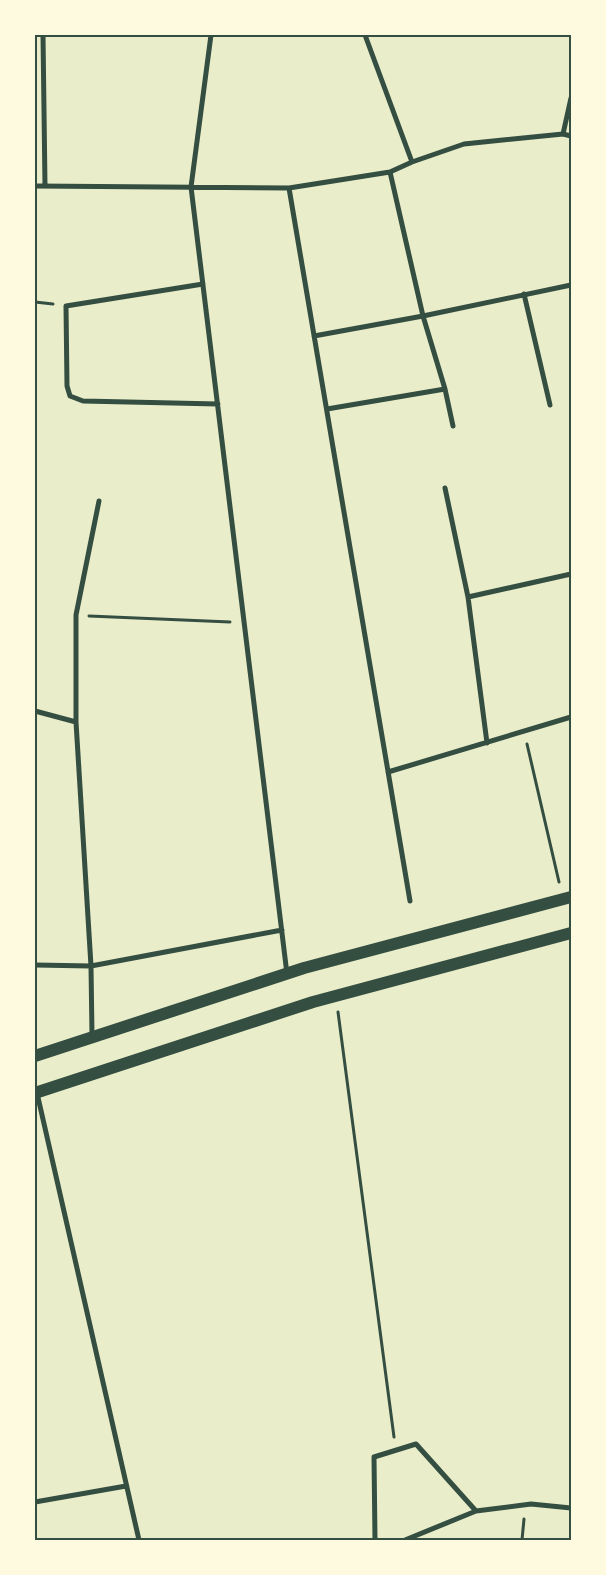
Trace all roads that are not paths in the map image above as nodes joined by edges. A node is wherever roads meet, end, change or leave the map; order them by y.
1 (43, 35) edge
2 (211, 35) edge
3 (365, 35) edge
4 (571, 98) edge
5 (563, 134) junction
6 (571, 136) edge
7 (412, 162) junction
8 (390, 172) junction
9 (35, 186) edge
10 (45, 186) junction
11 (191, 187) junction
12 (289, 188) junction
13 (203, 284) junction
14 (571, 285) edge
15 (524, 294) junction
16 (423, 316) junction
17 (314, 336) junction
18 (445, 389) junction
19 (218, 404) junction
20 (550, 405) dead end
21 (327, 409) junction
22 (453, 426) dead end
23 (445, 488) dead end
24 (99, 501) dead end
25 (571, 574) edge
26 (468, 597) junction
27 (35, 711) edge
28 (571, 718) edge
29 (76, 722) junction
30 (487, 742) junction
31 (388, 772) junction
32 (567, 898) edge
33 (410, 901) dead end
34 (282, 930) junction
35 (571, 933) edge
36 (35, 964) edge
37 (91, 966) junction
38 (287, 974) junction
39 (92, 1038) junction
40 (35, 1056) edge
41 (36, 1093) edge
42 (126, 1486) junction
43 (35, 1502) edge
44 (571, 1508) edge
45 (476, 1512) junction
46 (139, 1540) edge
47 (375, 1540) edge
48 (405, 1540) edge

1 - 10 street
2 - 11 street
3 - 7 street
4 - 5 street
5 - 6 street
5 - 7 street
7 - 8 street
8 - 12 street
8 - 16 street
9 - 10 street
10 - 11 street
11 - 12 street
11 - 13 street
12 - 17 street
13 - 19 street
13 - 19 street
14 - 15 street
15 - 16 street
15 - 20 street
16 - 17 street
16 - 18 street
17 - 21 street
18 - 21 street
18 - 22 street
19 - 34 street
21 - 31 street
23 - 26 street
24 - 29 street
25 - 26 street
26 - 30 street
27 - 29 street
28 - 30 street
29 - 37 street
30 - 31 street
31 - 33 street
32 - 38 main road
34 - 37 street
34 - 38 street
35 - 41 main road
36 - 37 street
37 - 39 street
38 - 39 main road
39 - 40 main road
41 - 42 street
42 - 43 street
42 - 46 street
44 - 45 street
45 - 47 street
45 - 48 street

